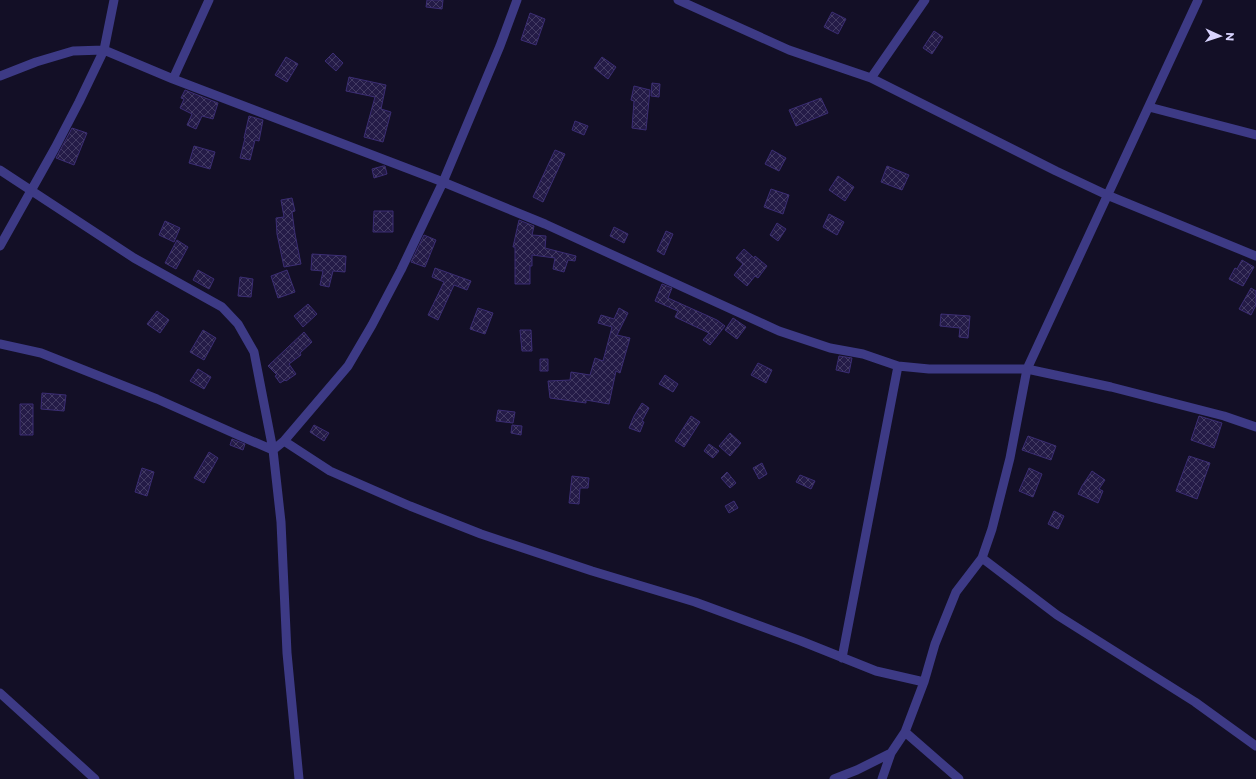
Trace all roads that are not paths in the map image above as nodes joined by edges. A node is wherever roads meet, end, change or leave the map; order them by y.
1 (114, 0) edge
2 (209, 0) edge
3 (517, 0) edge
4 (678, 0) edge
5 (925, 0) edge
6 (1198, 0) edge
7 (104, 50) junction
8 (0, 76) edge
9 (871, 78) junction
10 (173, 79) junction
11 (1149, 107) junction
12 (1256, 135) edge
13 (0, 170) edge
14 (443, 182) junction
15 (30, 191) junction
16 (1107, 195) junction
17 (0, 246) edge
18 (1256, 256) edge
19 (0, 344) edge
20 (898, 366) junction
21 (1027, 369) junction
22 (1256, 427) edge
23 (284, 441) junction
24 (273, 450) junction
25 (982, 558) junction
26 (842, 658) junction
27 (924, 682) junction
28 (0, 693) edge
29 (905, 732) junction
30 (1256, 746) edge
31 (891, 754) junction
32 (95, 779) edge
33 (299, 779) edge
34 (834, 779) edge
35 (882, 779) edge
36 (959, 779) edge

1 - 7 street
2 - 10 street
3 - 14 street
4 - 9 street
5 - 9 street
6 - 11 street
7 - 8 street
7 - 10 street
7 - 15 street
9 - 16 street
10 - 14 street
11 - 12 street
11 - 16 street
13 - 15 street
14 - 20 street
14 - 23 street
15 - 17 street
15 - 24 street
16 - 18 street
16 - 21 street
19 - 24 street
20 - 21 street
20 - 26 street
21 - 22 street
21 - 25 street
23 - 24 street
23 - 26 street
24 - 33 street
25 - 27 street
25 - 30 street
26 - 27 street
27 - 29 street
28 - 32 street
29 - 31 street
29 - 36 street
31 - 34 street
31 - 35 street

